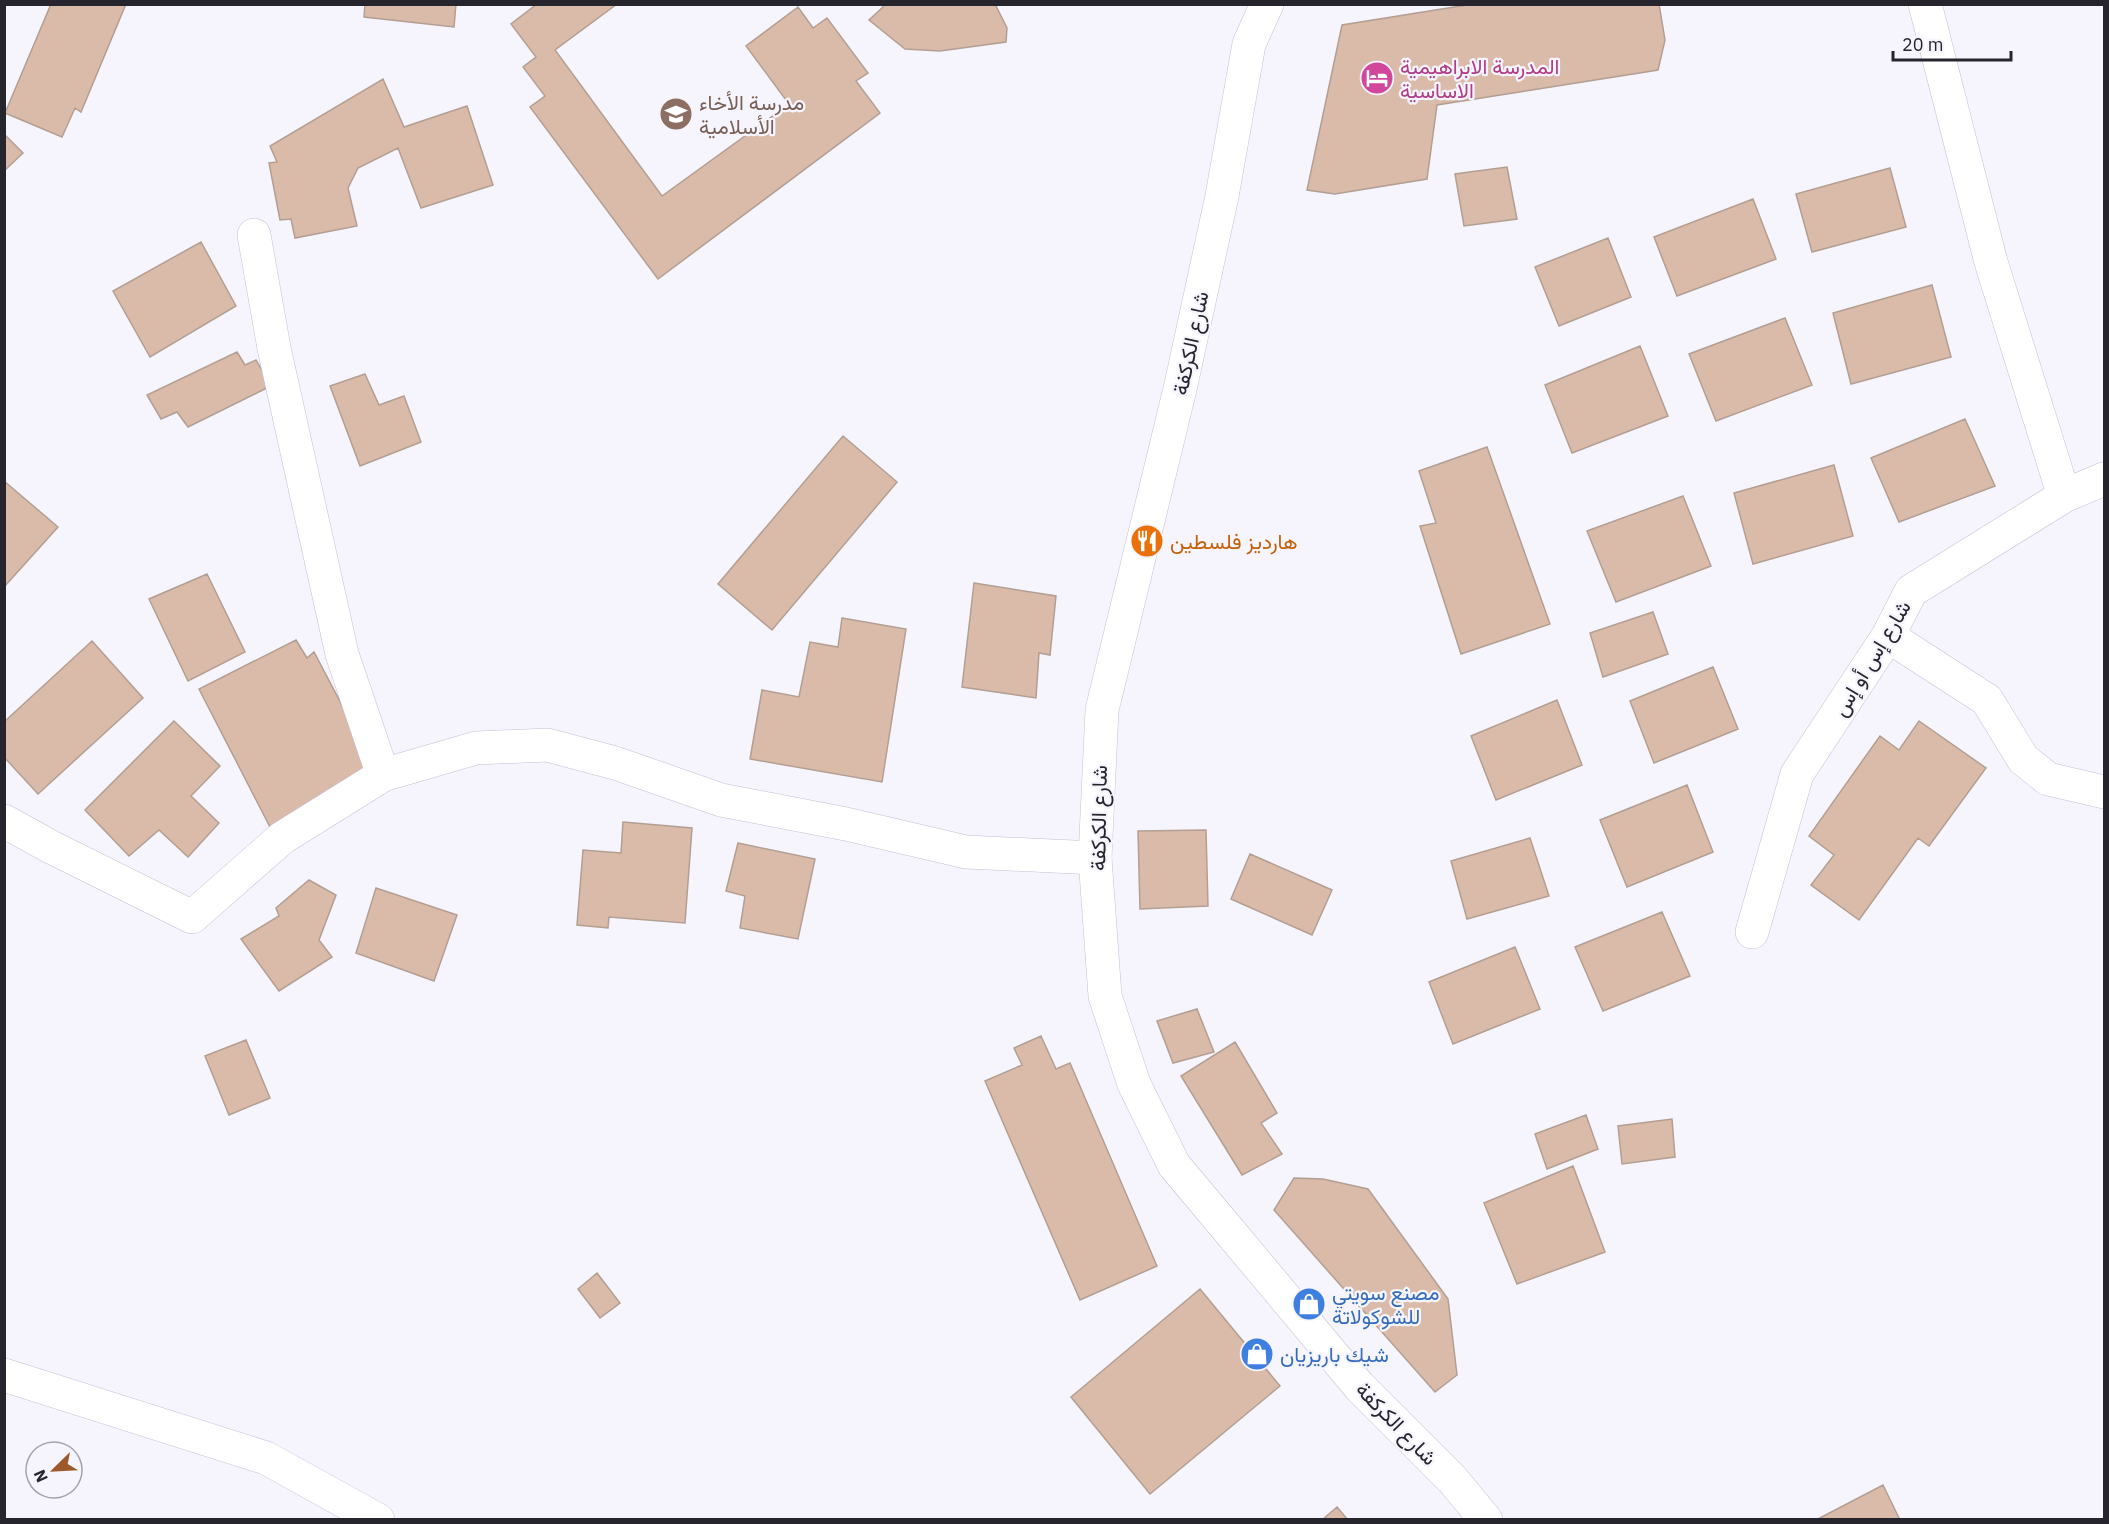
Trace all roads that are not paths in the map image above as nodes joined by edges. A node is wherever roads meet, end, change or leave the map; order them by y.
1 (1267, 4) edge
2 (1925, 4) edge
3 (254, 235) dead end
4 (2104, 479) edge
5 (2064, 496) junction
6 (1888, 636) junction
7 (383, 775) junction
8 (2104, 792) edge
9 (4, 821) edge
10 (1095, 858) junction
11 (1752, 932) dead end
12 (4, 1375) edge
13 (378, 1520) edge
14 (1486, 1520) edge

1 - 10 street, شارع الكركفة
2 - 5 street
3 - 7 street
4 - 5 street, شارع إس أو إس
5 - 6 street, شارع إس أو إس
6 - 8 street
6 - 11 street, شارع إس أو إس
7 - 9 street
7 - 10 street
10 - 14 street, شارع الكركفة
12 - 13 street

